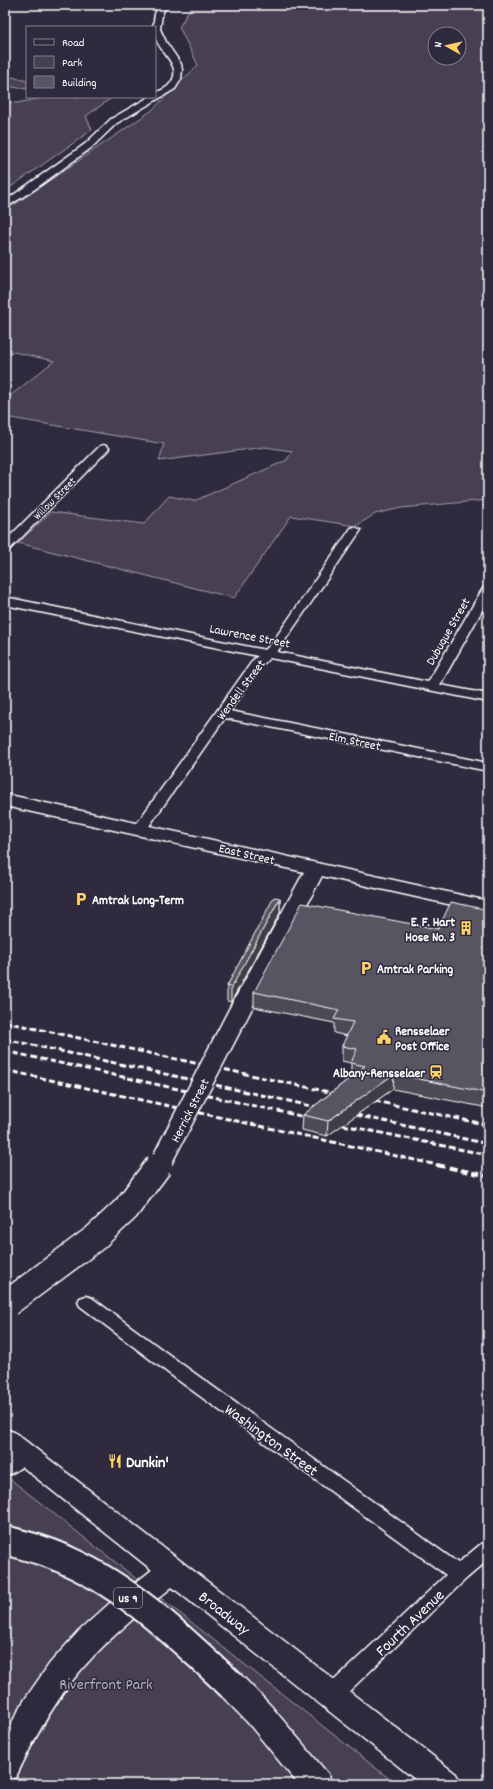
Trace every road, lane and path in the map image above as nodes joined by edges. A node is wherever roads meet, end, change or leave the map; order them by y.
1 (163, 5) edge
2 (156, 32) edge
3 (156, 32) edge
4 (156, 97) edge
5 (155, 98) edge
6 (5, 205) edge
7 (104, 448) dead end
8 (355, 530) dead end
9 (5, 548) edge
10 (488, 590) edge
11 (5, 601) edge
12 (268, 653) junction
13 (432, 687) junction
14 (488, 698) edge
15 (221, 713) junction
16 (488, 767) edge
17 (5, 800) edge
18 (140, 829) junction
19 (316, 868) junction
20 (488, 907) edge
21 (86, 1302) dead end
22 (6, 1304) edge
23 (11, 1454) edge
24 (5, 1540) edge
25 (488, 1549) edge
26 (172, 1570) junction
27 (459, 1574) junction
28 (332, 1695) junction
29 (5, 1767) edge
30 (317, 1784) edge
31 (445, 1784) edge

1 - 2 street
3 - 4 street
5 - 6 street
7 - 9 street, Willow Street
8 - 12 street, Wendell Street
10 - 13 street, Dubuque Street
11 - 12 street, Lawrence Street
12 - 13 street, Lawrence Street
12 - 15 street, Wendell Street
13 - 14 street, Lawrence Street
15 - 16 street, Elm Street
15 - 18 street, Wendell Street
17 - 18 street, East Street
18 - 19 street, East Street
19 - 20 street, East Street
19 - 22 street, Herrick Street, bridge
21 - 27 street, Washington Street
23 - 26 street, Broadway
24 - 30 main road, US 9, bridge
25 - 27 street, Fourth Avenue
26 - 28 main road, Broadway
26 - 29 main road
27 - 28 street, Fourth Avenue
28 - 31 main road, Broadway

